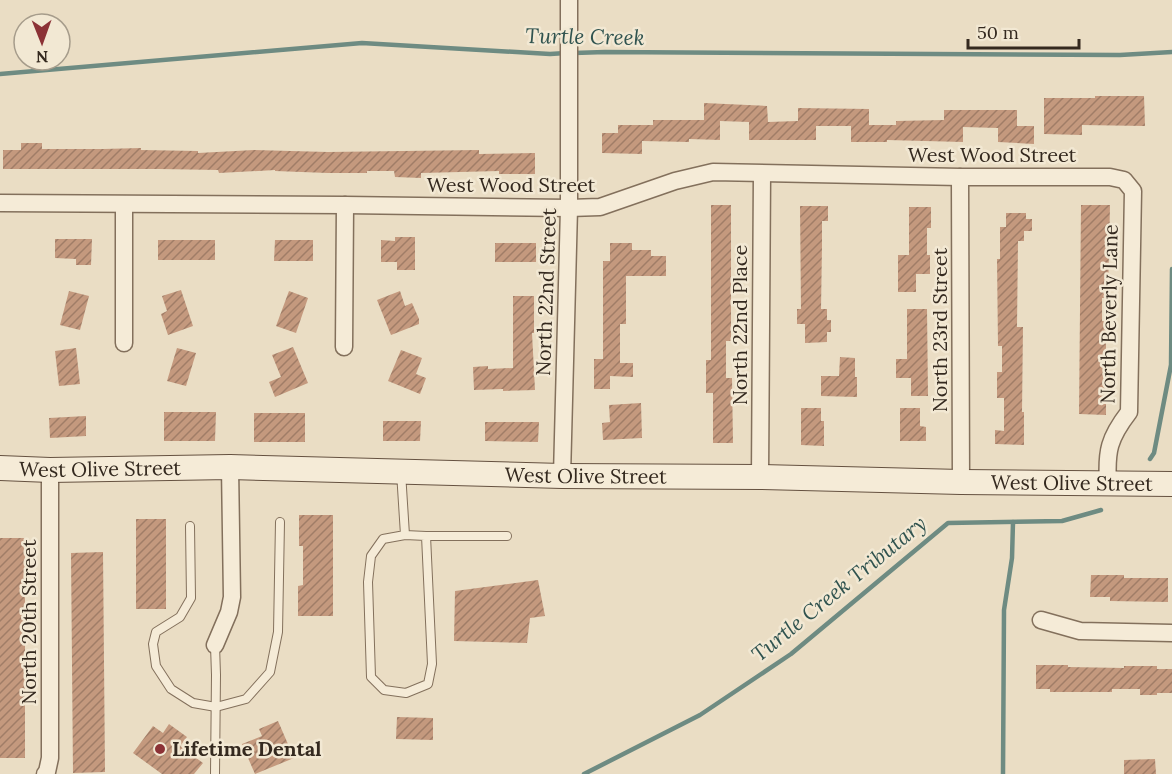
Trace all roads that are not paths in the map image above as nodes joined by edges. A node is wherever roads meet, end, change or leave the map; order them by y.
1 (569, 0) edge
2 (762, 174) junction
3 (960, 177) junction
4 (1124, 180) joint
5 (0, 203) edge
6 (124, 205) junction
7 (345, 205) junction
8 (569, 208) junction
9 (124, 343) dead end
10 (344, 347) dead end
11 (230, 467) junction
12 (0, 468) edge
13 (50, 470) junction
14 (401, 472) junction
15 (562, 476) junction
16 (760, 477) junction
17 (961, 482) junction
18 (1108, 483) junction
19 (1172, 484) edge
20 (280, 522) dead end
21 (190, 526) dead end
22 (405, 535) junction
23 (426, 536) junction
24 (507, 536) dead end
25 (1041, 620) dead end
26 (1172, 633) edge
27 (215, 645) joint
28 (216, 707) junction
29 (45, 774) edge
30 (214, 774) edge

1 - 8 street, North 22nd Street
2 - 3 street, West Wood Street
2 - 8 street, West Wood Street
2 - 16 street, North 22nd Place
3 - 4 street, West Wood Street
3 - 17 street, North 23rd Street
4 - 18 street, North Beverly Lane
5 - 6 street, West Wood Street
6 - 7 street, West Wood Street
6 - 9 street
7 - 8 street, West Wood Street
7 - 10 street
8 - 15 street, North 22nd Street
11 - 13 main road, West Olive Street
11 - 14 main road, West Olive Street
11 - 27 street
12 - 13 main road, West Olive Street
13 - 29 street, North 20th Street
14 - 15 main road, West Olive Street
14 - 22 lane
15 - 16 main road, West Olive Street
16 - 17 main road, West Olive Street
17 - 18 main road, West Olive Street
18 - 19 main road, West Olive Street
20 - 28 lane
21 - 28 lane
22 - 23 lane
22 - 23 lane
23 - 24 lane
25 - 26 street
27 - 28 lane
28 - 30 lane

